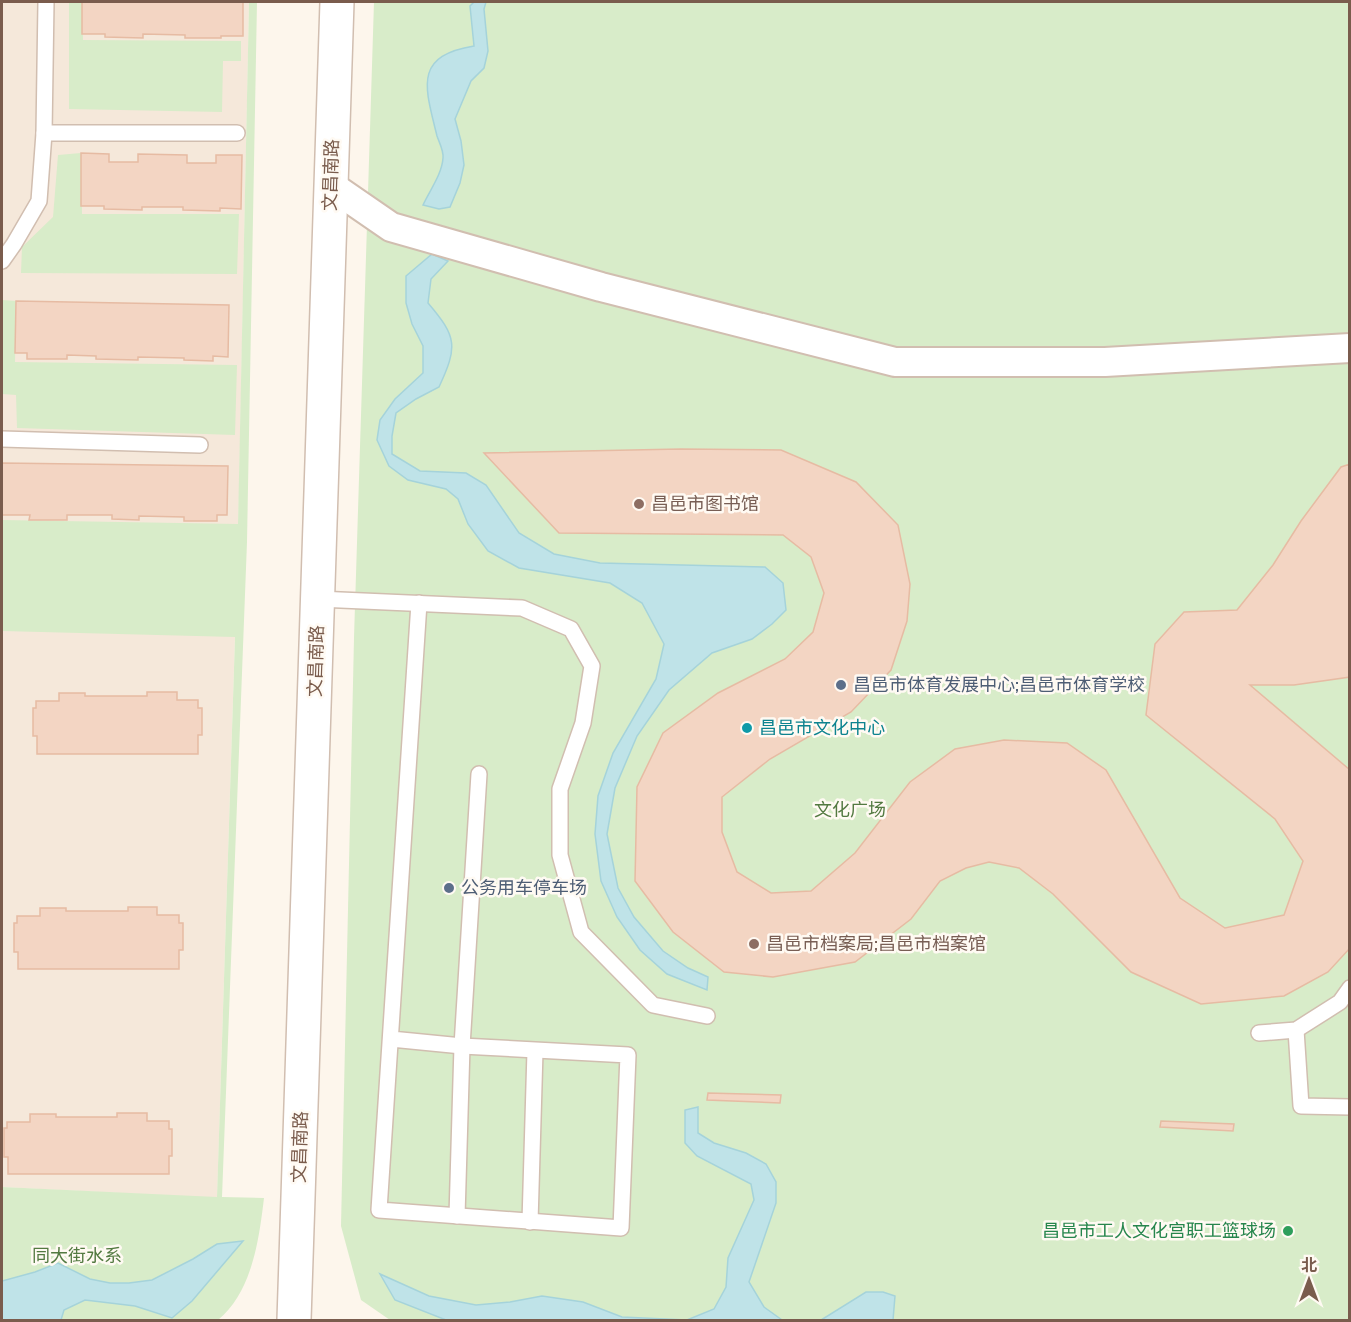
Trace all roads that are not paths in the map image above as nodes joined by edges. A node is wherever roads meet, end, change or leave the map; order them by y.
1 (46, 2) edge
2 (337, 2) edge
3 (44, 133) junction
4 (237, 133) dead end
5 (330, 185) junction
6 (2, 261) edge
7 (1350, 348) edge
8 (2, 439) edge
9 (200, 446) dead end
10 (318, 599) junction
11 (418, 603) junction
12 (479, 774) dead end
13 (1350, 988) edge
14 (707, 1016) dead end
15 (1296, 1030) junction
16 (1259, 1033) dead end
17 (391, 1039) junction
18 (462, 1046) junction
19 (535, 1051) junction
20 (1350, 1107) edge
21 (457, 1216) junction
22 (530, 1222) junction
23 (294, 1320) edge

1 - 3 lane
2 - 5 street, 文昌南路
3 - 4 lane
3 - 6 lane
5 - 7 street
5 - 10 street, 文昌南路
8 - 9 lane
10 - 11 lane
10 - 23 street, 文昌南路
11 - 14 lane
11 - 17 lane
12 - 18 lane
13 - 15 lane
15 - 16 lane
15 - 20 lane
17 - 18 lane
17 - 21 lane
18 - 19 lane
18 - 21 lane
19 - 22 lane
19 - 22 lane
21 - 22 lane

